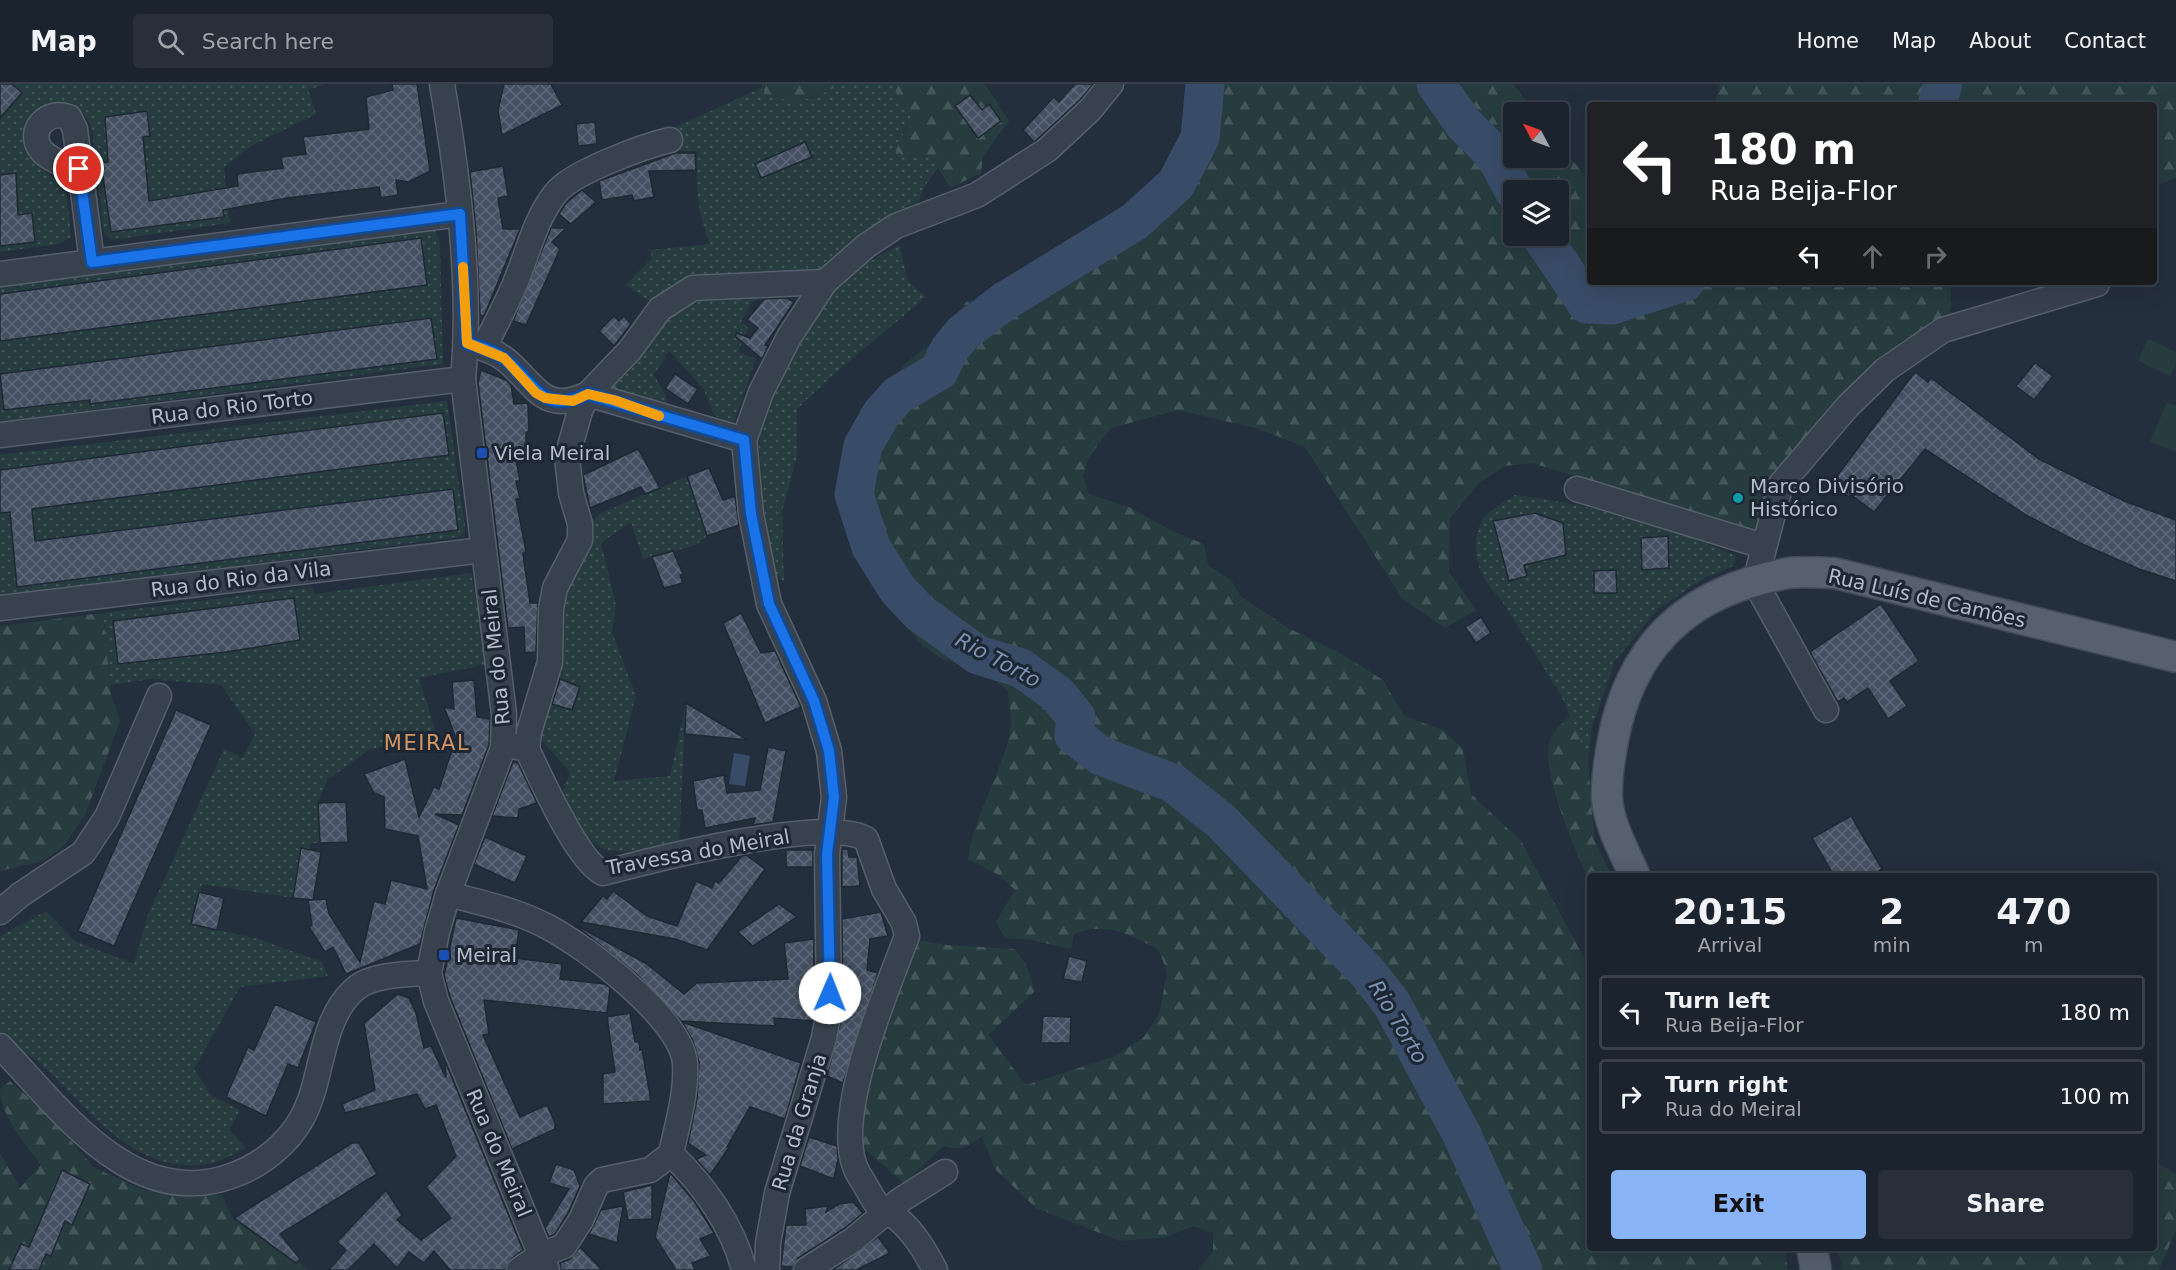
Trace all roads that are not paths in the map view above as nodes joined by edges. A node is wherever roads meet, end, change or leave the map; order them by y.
1 (442, 84) edge
2 (1111, 84) edge
3 (670, 141) dead end
4 (79, 169) dead end
5 (460, 214) junction
6 (92, 262) junction
7 (0, 274) edge
8 (825, 282) junction
9 (2094, 285) edge
10 (476, 346) junction
11 (463, 379) junction
12 (588, 394) junction
13 (0, 435) edge
14 (744, 440) junction
15 (1577, 489) dead end
16 (1763, 546) junction
17 (483, 550) junction
18 (1755, 582) junction
19 (0, 608) edge
20 (2176, 657) edge
21 (159, 696) dead end
22 (1826, 710) dead end
23 (516, 746) junction
24 (830, 831) junction
25 (1634, 873) edge
26 (10, 892) edge
27 (448, 894) junction
28 (0, 912) edge
29 (429, 972) junction
30 (0, 1046) edge
31 (671, 1154) junction
32 (945, 1172) dead end
33 (884, 1213) junction
34 (1813, 1251) edge
35 (544, 1263) edge
36 (519, 1270) edge
37 (744, 1270) edge
38 (767, 1270) edge
39 (807, 1270) edge
40 (934, 1270) edge
41 (1816, 1270) edge

1 - 5 street, Rua do Meiral
2 - 8 street, Rua da Granja
3 - 10 street
4 - 6 street
5 - 6 street
5 - 10 street, Rua do Meiral
6 - 7 street
8 - 12 street
8 - 14 street, Rua da Granja
9 - 16 street
10 - 11 street, Rua do Meiral
10 - 12 street
11 - 13 street, Rua do Rio Torto
11 - 17 street, Rua do Meiral
12 - 14 street
12 - 23 street
14 - 24 street, Rua da Granja
15 - 16 street
16 - 18 street
17 - 19 street, Rua do Rio da Vila
17 - 23 street, Rua do Meiral
18 - 20 main road, Rua Luís de Camões
18 - 22 street
18 - 25 main road, Rua Luís de Camões
21 - 26 street
23 - 24 street, Travessa do Meiral
23 - 27 street, Rua do Meiral
24 - 33 street
24 - 38 street, Rua da Granja
26 - 28 street
27 - 29 street, Rua do Meiral
27 - 31 street
29 - 30 street
29 - 35 street, Rua do Meiral
31 - 35 street
31 - 37 street
32 - 33 street
33 - 39 street
33 - 40 street
34 - 41 main road
35 - 36 street

